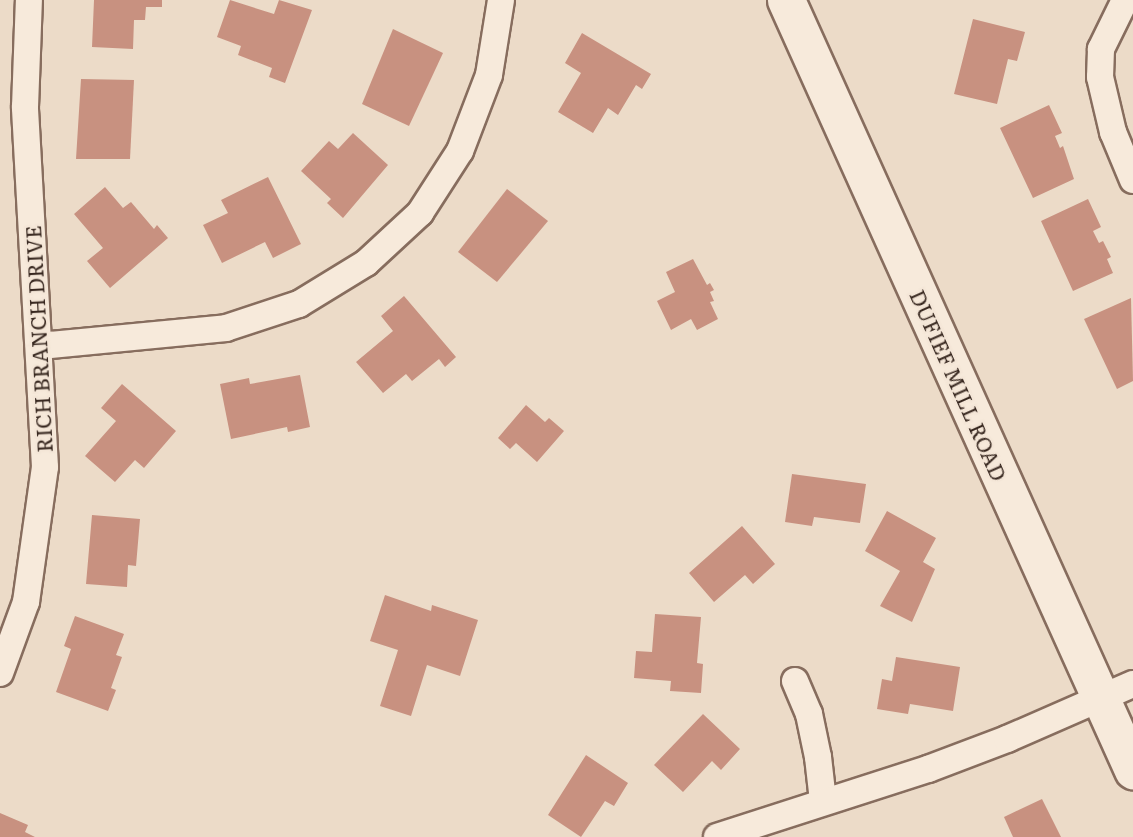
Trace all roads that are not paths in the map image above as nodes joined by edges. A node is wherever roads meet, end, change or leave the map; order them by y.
1 (29, 0) edge
2 (501, 0) edge
3 (786, 0) edge
4 (1125, 0) edge
5 (1133, 180) edge
6 (40, 346) junction
7 (0, 673) edge
8 (795, 681) dead end
9 (1117, 692) edge
10 (1133, 770) edge
11 (823, 801) junction
12 (717, 837) edge

1 - 6 street, RICH BRANCH DRIVE
2 - 6 street
3 - 9 main road, DUFIEF MILL ROAD
4 - 5 street
6 - 7 street, RICH BRANCH DRIVE
8 - 11 street
9 - 10 main road, DUFIEF MILL ROAD
9 - 11 street
11 - 12 street

